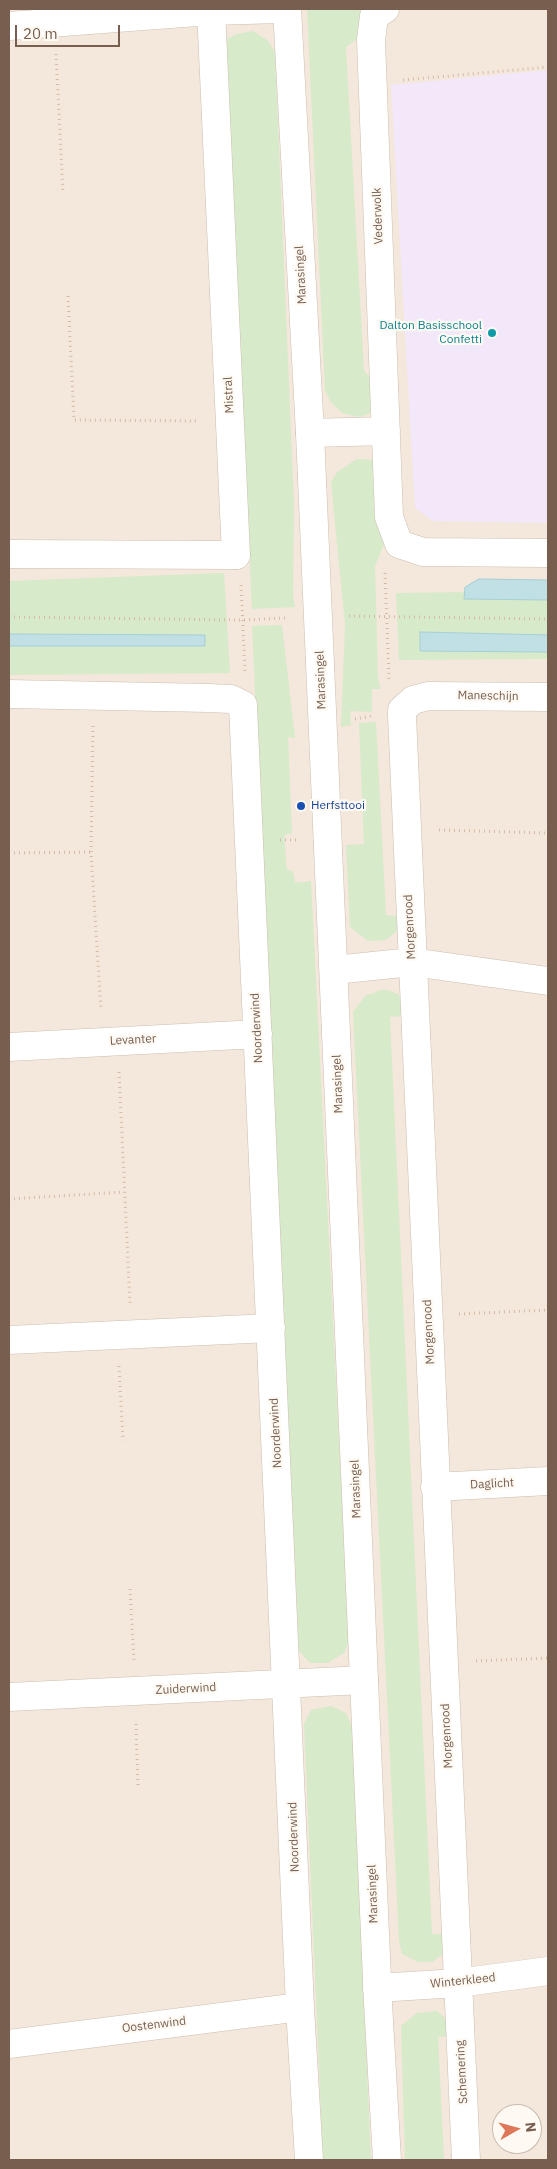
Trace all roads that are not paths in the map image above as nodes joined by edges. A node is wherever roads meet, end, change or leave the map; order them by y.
1 (280, 9) edge
2 (287, 9) edge
3 (386, 9) edge
4 (211, 10) edge
5 (9, 26) edge
6 (386, 431) junction
7 (310, 433) junction
8 (548, 553) edge
9 (9, 554) edge
10 (9, 694) edge
11 (548, 697) edge
12 (418, 700) joint
13 (412, 962) junction
14 (334, 970) junction
15 (548, 981) edge
16 (258, 1034) junction
17 (9, 1046) edge
18 (271, 1328) junction
19 (9, 1340) edge
20 (548, 1481) edge
21 (436, 1487) junction
22 (364, 1680) junction
23 (288, 1684) junction
24 (9, 1697) edge
25 (548, 1971) edge
26 (458, 1983) junction
27 (377, 1988) junction
28 (300, 2007) junction
29 (9, 2044) edge
30 (309, 2160) edge
31 (387, 2160) edge
32 (466, 2160) edge

1 - 4 street
2 - 7 street, Marasingel
3 - 6 street, Vederwolk
4 - 5 street
4 - 9 street, Mistral
6 - 7 street
6 - 8 street, Vederwolk
7 - 14 street, Marasingel
10 - 16 street, Noorderwind
11 - 12 street, Maneschijn
12 - 13 street, Morgenrood
13 - 14 street
13 - 15 street
13 - 21 street, Morgenrood
14 - 22 street, Marasingel
16 - 17 street, Levanter
16 - 18 street, Noorderwind
18 - 19 street
18 - 23 street, Noorderwind
20 - 21 street, Daglicht
21 - 26 street, Morgenrood
22 - 23 street, Zuiderwind
22 - 27 street, Marasingel
23 - 24 street, Zuiderwind
23 - 28 street, Noorderwind
25 - 26 street, Winterkleed
26 - 27 street, Winterkleed
26 - 32 street, Schemering
27 - 31 street, Marasingel
28 - 29 street, Oostenwind
28 - 30 street, Noorderwind

